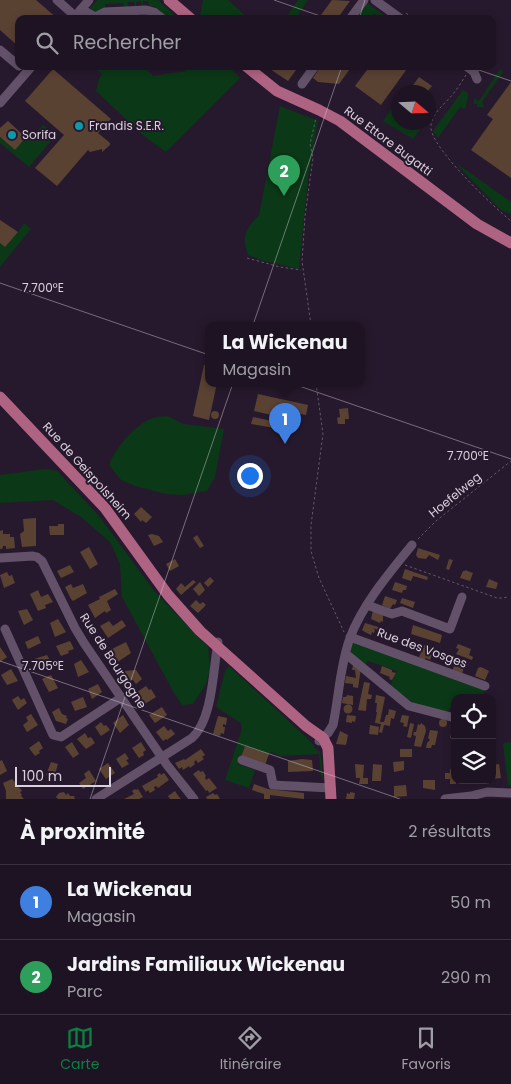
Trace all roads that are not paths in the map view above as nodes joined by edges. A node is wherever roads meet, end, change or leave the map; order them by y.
1 (89, 0) edge
2 (169, 0) edge
3 (364, 0) edge
4 (375, 0) edge
5 (61, 1) edge
6 (76, 14) edge
7 (100, 15) edge
8 (158, 15) edge
9 (186, 15) edge
10 (353, 15) edge
11 (396, 15) edge
12 (0, 50) edge
13 (15, 63) edge
14 (29, 70) edge
15 (251, 70) edge
16 (312, 70) edge
17 (470, 70) edge
18 (477, 79) dead end
19 (302, 84) dead end
20 (0, 103) edge
21 (511, 242) edge
22 (0, 397) edge
23 (412, 545) road end
24 (0, 558) edge
25 (462, 597) dead end
26 (367, 606) junction
27 (5, 629) dead end
28 (350, 637) junction
29 (221, 647) junction
30 (346, 654) junction
31 (485, 686) dead end
32 (122, 697) junction
33 (451, 717) edge
34 (321, 740) junction
35 (162, 757) junction
36 (242, 760) dead end
37 (508, 792) edge
38 (331, 794) edge
39 (459, 798) edge
40 (96, 799) edge
41 (194, 799) edge
42 (445, 799) edge

1 - 6 street
2 - 9 main road
3 - 10 street
4 - 11 street
5 - 6 street
7 - 8 street
12 - 13 street
14 - 20 street
15 - 21 main road, Rue Ettore Bugatti
16 - 19 street
17 - 18 street
22 - 29 main road, Rue de Geispolsheim
23 - 26 street
24 - 32 street, Rue de Bourgogne
25 - 26 street
26 - 28 street
27 - 32 street
28 - 30 street
28 - 31 street, Rue des Vosges
29 - 34 main road, Rue de Geispolsheim
29 - 35 street
30 - 33 street
30 - 34 street
32 - 35 street, Rue de Bourgogne
34 - 38 main road
35 - 40 street
35 - 41 street, Rue de Bourgogne
36 - 38 street
37 - 39 street
39 - 42 street

